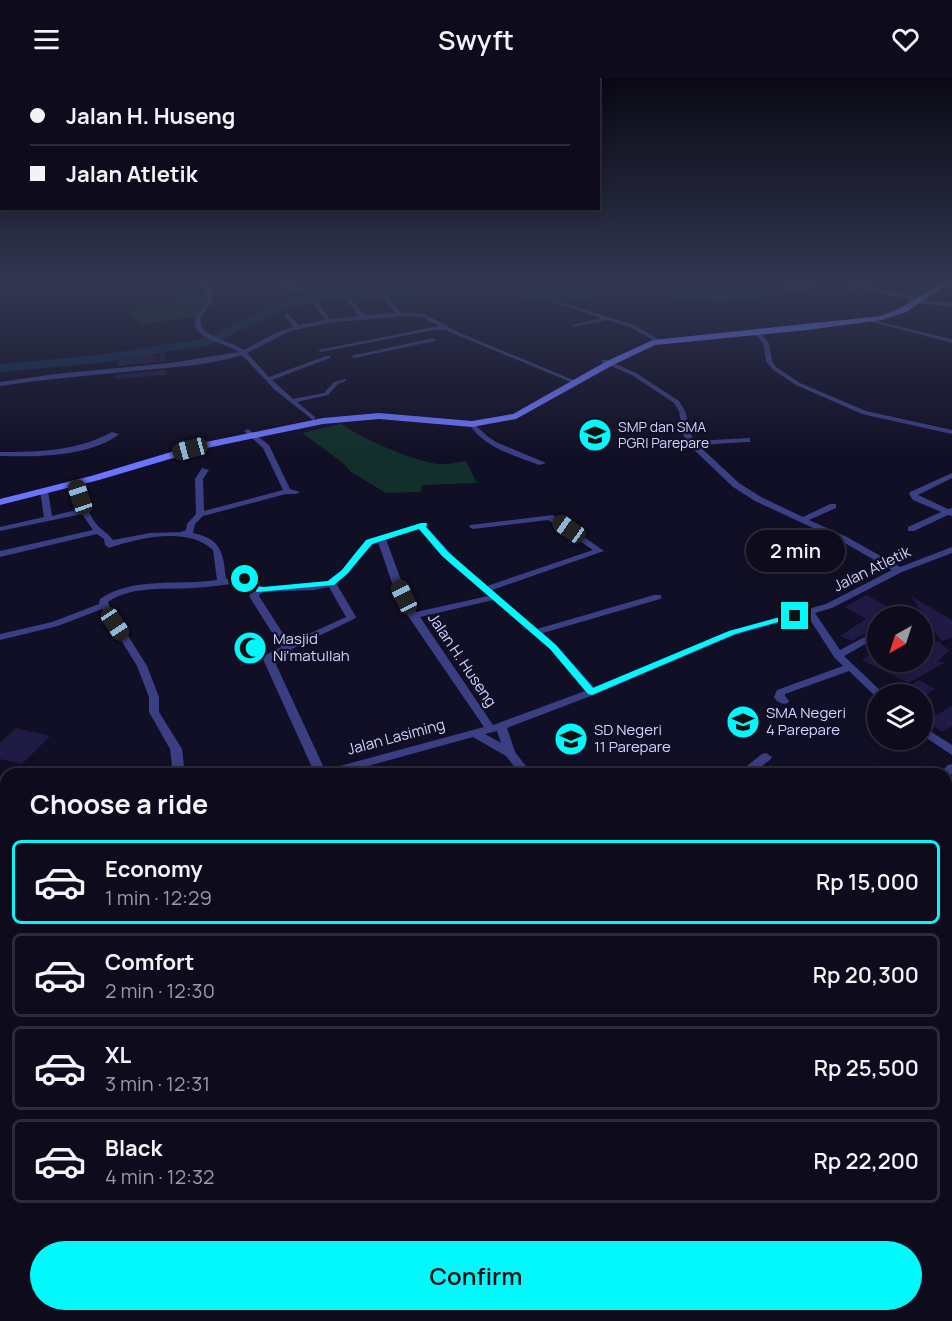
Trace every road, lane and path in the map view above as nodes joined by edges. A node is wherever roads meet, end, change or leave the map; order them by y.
1 (222, 340) edge
2 (266, 340) edge
3 (367, 340) edge
4 (392, 340) edge
5 (433, 340) dead end
6 (474, 340) edge
7 (651, 340) edge
8 (672, 340) edge
9 (763, 340) edge
10 (401, 346) junction
11 (321, 350) dead end
12 (246, 353) junction
13 (354, 356) dead end
14 (328, 357) dead end
15 (607, 362) junction
16 (268, 379) junction
17 (344, 380) dead end
18 (571, 381) junction
19 (0, 384) edge
20 (294, 401) junction
21 (313, 418) junction
22 (472, 424) junction
23 (952, 432) edge
24 (251, 433) junction
25 (115, 434) dead end
26 (747, 440) dead end
27 (692, 443) junction
28 (0, 454) edge
29 (542, 463) dead end
30 (205, 470) dead end
31 (952, 475) edge
32 (75, 484) junction
33 (44, 491) junction
34 (5, 498) edge
35 (833, 506) dead end
36 (84, 511) junction
37 (951, 512) edge
38 (200, 514) junction
39 (48, 519) junction
40 (804, 519) junction
41 (473, 527) dead end
42 (911, 529) dead end
43 (0, 530) edge
44 (97, 532) junction
45 (183, 534) junction
46 (381, 538) junction
47 (947, 553) edge
48 (0, 554) edge
49 (952, 560) edge
50 (899, 570) junction
51 (222, 582) junction
52 (331, 583) junction
53 (263, 589) junction
54 (487, 589) junction
55 (496, 597) junction
56 (657, 597) dead end
57 (104, 605) junction
58 (810, 612) junction
59 (413, 616) junction
60 (536, 632) junction
61 (0, 637) edge
62 (867, 639) edge
63 (287, 648) junction
64 (838, 655) junction
65 (849, 667) junction
66 (868, 684) edge
67 (592, 692) junction
68 (784, 701) dead end
69 (496, 728) junction
70 (476, 734) junction
71 (933, 737) edge
72 (952, 751) edge
73 (510, 753) junction
74 (766, 757) dead end
75 (178, 768) edge
76 (320, 768) edge
77 (344, 768) edge
78 (521, 768) edge
79 (751, 768) edge

1 - 12 street
2 - 12 street
3 - 11 street
4 - 10 street
5 - 10 street
6 - 18 street
7 - 15 main road
8 - 15 main road
9 - 23 street
10 - 13 street
12 - 16 street
12 - 19 street
14 - 16 street
15 - 18 main road
15 - 27 street
16 - 20 street
17 - 20 street
18 - 21 main road
18 - 22 main road
20 - 21 street
21 - 24 main road
22 - 24 main road
22 - 29 street
24 - 32 main road
24 - 34 main road
24 - 38 street
25 - 28 street
26 - 27 street
27 - 40 street
30 - 38 street
31 - 37 street
32 - 33 main road
32 - 36 street
33 - 34 main road
33 - 39 street
35 - 40 street
36 - 39 street
36 - 44 street
37 - 42 street
38 - 45 street
39 - 43 street
40 - 50 street
41 - 54 street
44 - 45 street
44 - 48 street
45 - 51 street
46 - 52 street
46 - 54 street
46 - 59 street, Jalan H. Huseng
47 - 49 street
47 - 50 street, Jalan Atletik
50 - 58 street, Jalan Atletik
51 - 53 street
51 - 57 street
52 - 53 street
52 - 63 street
53 - 63 street
54 - 55 street
55 - 59 street
55 - 60 street
56 - 60 street
57 - 61 street
57 - 75 street
58 - 64 street
58 - 67 street, Jalan Atletik
59 - 69 street, Jalan H. Huseng
60 - 67 street
62 - 64 street
63 - 76 street
64 - 65 street
65 - 66 street
65 - 68 street
67 - 69 street, Jalan Atletik
69 - 70 street, Jalan Lasiming
69 - 73 street, Jalan H. Huseng
70 - 73 street
70 - 77 street, Jalan Lasiming
71 - 72 street
73 - 78 street
74 - 79 street

